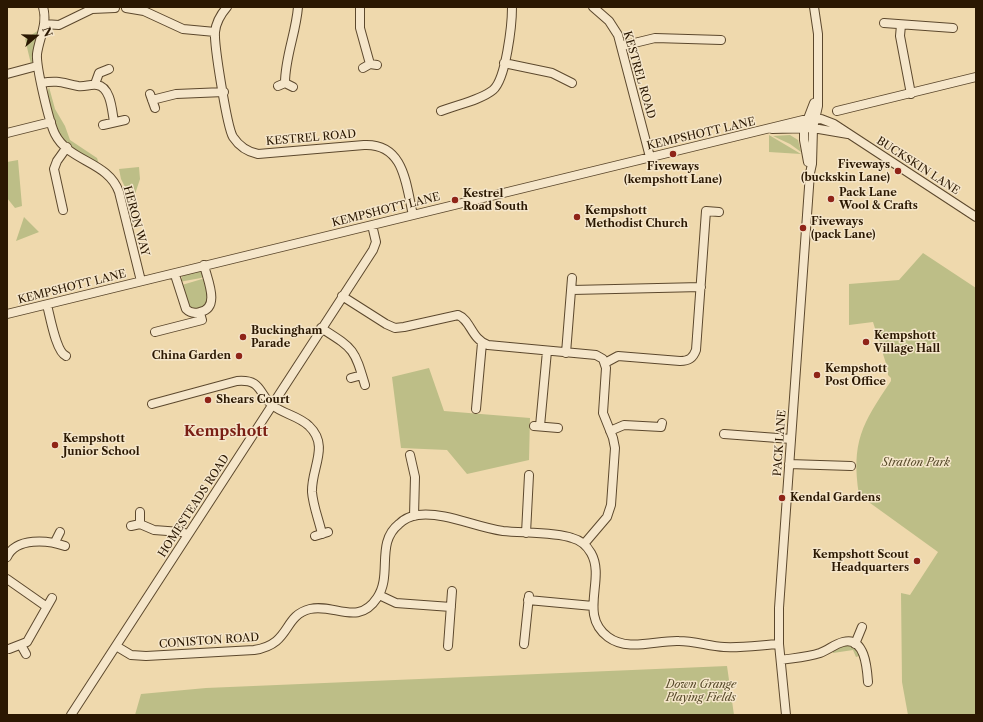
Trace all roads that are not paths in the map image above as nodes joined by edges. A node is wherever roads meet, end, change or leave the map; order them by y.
1 (43, 7) edge
2 (227, 7) edge
3 (298, 7) edge
4 (360, 7) edge
5 (512, 7) edge
6 (593, 7) edge
7 (814, 7) edge
8 (116, 8) edge
9 (126, 8) dead end
10 (884, 23) dead end
11 (44, 24) junction
12 (901, 24) junction
13 (953, 28) dead end
14 (215, 32) junction
15 (721, 40) dead end
16 (622, 46) junction
17 (504, 63) junction
18 (370, 65) dead end
19 (37, 66) junction
20 (109, 69) dead end
21 (7, 74) edge
22 (976, 77) edge
23 (570, 79) dead end
24 (41, 83) junction
25 (95, 84) junction
26 (286, 85) dead end
27 (224, 92) junction
28 (911, 94) junction
29 (152, 101) dead end
30 (837, 111) dead end
31 (440, 112) dead end
32 (811, 119) junction
33 (125, 120) dead end
34 (51, 122) junction
35 (114, 122) junction
36 (103, 125) dead end
37 (771, 128) junction
38 (813, 128) junction
39 (804, 129) junction
40 (7, 133) edge
41 (848, 134) junction
42 (67, 148) junction
43 (650, 157) junction
44 (810, 173) junction
45 (61, 200) junction
46 (52, 202) dead end
47 (63, 210) dead end
48 (719, 212) dead end
49 (413, 215) junction
50 (976, 217) edge
51 (372, 225) junction
52 (204, 266) junction
53 (176, 278) dead end
54 (572, 278) dead end
55 (141, 281) junction
56 (701, 287) junction
57 (572, 290) junction
58 (342, 296) junction
59 (47, 305) junction
60 (200, 313) junction
61 (7, 314) edge
62 (321, 328) junction
63 (155, 332) dead end
64 (482, 343) junction
65 (546, 351) junction
66 (566, 353) junction
67 (66, 356) dead end
68 (605, 363) junction
69 (362, 375) junction
70 (351, 378) dead end
71 (365, 385) dead end
72 (152, 404) dead end
73 (272, 405) junction
74 (476, 409) dead end
75 (662, 423) dead end
76 (558, 428) dead end
77 (610, 431) junction
78 (724, 434) dead end
79 (791, 439) junction
80 (409, 459) dead end
81 (789, 464) junction
82 (851, 466) dead end
83 (529, 475) dead end
84 (140, 512) dead end
85 (414, 516) junction
86 (60, 532) dead end
87 (526, 533) junction
88 (188, 534) junction
89 (322, 534) dead end
90 (55, 542) junction
91 (584, 544) junction
92 (65, 546) dead end
93 (7, 557) edge
94 (7, 579) edge
95 (452, 590) dead end
96 (379, 595) junction
97 (52, 598) dead end
98 (451, 606) junction
99 (593, 606) junction
100 (47, 607) junction
101 (862, 627) dead end
102 (447, 641) dead end
103 (524, 644) dead end
104 (780, 644) junction
105 (855, 644) junction
106 (20, 645) junction
107 (116, 646) junction
108 (9, 650) dead end
109 (26, 654) dead end
110 (781, 660) junction
111 (878, 682) dead end
112 (71, 715) edge
113 (786, 715) edge

1 - 11 street, HERON WAY
2 - 14 street
3 - 26 street
4 - 18 street
5 - 17 street
6 - 16 street, KESTREL ROAD
7 - 32 street, PACK LANE
8 - 11 street
9 - 14 street
10 - 12 street
11 - 19 street, HERON WAY
12 - 13 street
12 - 28 street
14 - 27 street, KESTREL ROAD
15 - 16 street
16 - 43 street, KESTREL ROAD
17 - 23 street
17 - 31 street
19 - 21 street
19 - 24 street, HERON WAY
20 - 25 street
22 - 28 street
24 - 25 street
24 - 34 street, HERON WAY
25 - 35 street
27 - 29 street
27 - 49 street, KESTREL ROAD
28 - 30 street
32 - 37 street, KEMPSHOTT LANE
32 - 38 street, PACK LANE
32 - 39 street, PACK LANE
32 - 41 street, BUCKSKIN LANE
33 - 35 street
34 - 40 street
34 - 42 street, HERON WAY
35 - 36 street
37 - 39 street, KEMPSHOTT LANE
37 - 43 street, KEMPSHOTT LANE
38 - 39 street, BUCKSKIN LANE
38 - 41 street, BUCKSKIN LANE
38 - 44 street, PACK LANE
39 - 44 street, PACK LANE
41 - 50 street, BUCKSKIN LANE
42 - 45 street
42 - 55 street, HERON WAY
43 - 49 street, KEMPSHOTT LANE
44 - 79 street, PACK LANE
45 - 46 street
45 - 47 street
48 - 56 street
49 - 51 street, KEMPSHOTT LANE
51 - 52 street, KEMPSHOTT LANE
51 - 58 street, HOMESTEADS ROAD
52 - 55 street, KEMPSHOTT LANE
52 - 60 street
53 - 60 street
54 - 57 street
55 - 59 street, KEMPSHOTT LANE
56 - 57 street
56 - 68 street
57 - 66 street
58 - 62 street, HOMESTEADS ROAD
58 - 64 street
59 - 61 street, KEMPSHOTT LANE
59 - 67 street
60 - 63 street
62 - 69 street
62 - 73 street, HOMESTEADS ROAD
64 - 65 street
64 - 74 street
65 - 66 street
65 - 76 street
66 - 68 street
68 - 77 street
69 - 70 street
69 - 71 street
72 - 73 street
73 - 88 street, HOMESTEADS ROAD
73 - 89 street
75 - 77 street
77 - 91 street
78 - 79 street
79 - 81 street, PACK LANE
80 - 85 street
81 - 82 street
81 - 104 street, PACK LANE
83 - 87 street
84 - 88 street
85 - 87 street
85 - 96 street
86 - 90 street
87 - 91 street
88 - 107 street, HOMESTEADS ROAD
90 - 92 street
90 - 93 street
91 - 99 street
94 - 100 street
95 - 98 street
96 - 98 street
96 - 107 street, CONISTON ROAD
97 - 100 street
98 - 102 street
99 - 103 street
99 - 104 street
100 - 106 street
101 - 105 street
104 - 110 street, PACK LANE
105 - 110 street
105 - 111 street
106 - 108 street
106 - 109 street
107 - 112 street, HOMESTEADS ROAD
110 - 113 street, PACK LANE

